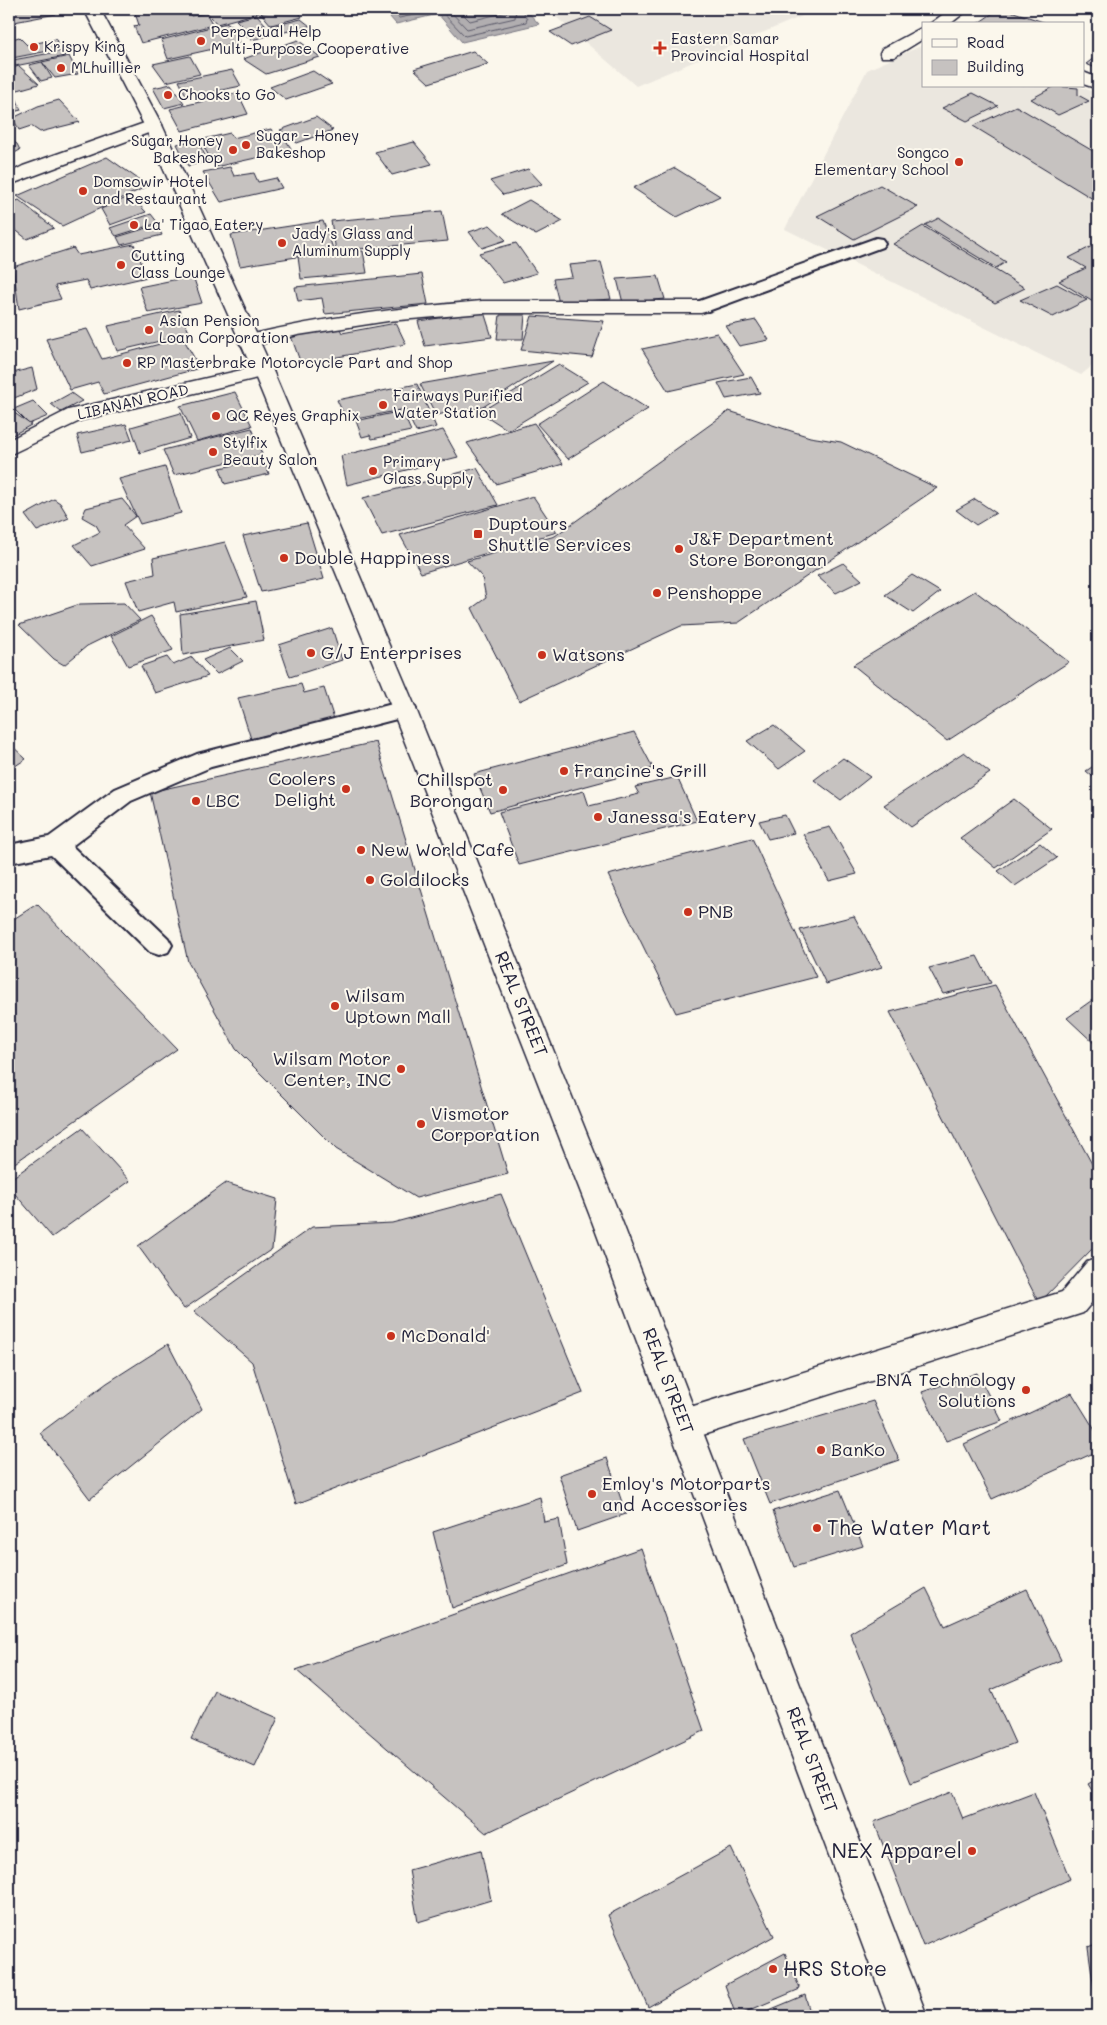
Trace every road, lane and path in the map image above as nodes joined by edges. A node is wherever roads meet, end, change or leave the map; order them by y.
1 (92, 9) edge
2 (961, 9) edge
3 (946, 22) edge
4 (922, 33) edge
5 (888, 54) dead end
6 (1084, 78) edge
7 (1098, 84) edge
8 (153, 125) junction
9 (9, 180) edge
10 (876, 243) dead end
11 (701, 308) joint
12 (248, 341) junction
13 (263, 371) junction
14 (9, 448) edge
15 (404, 709) junction
16 (56, 845) junction
17 (9, 854) edge
18 (159, 945) dead end
19 (1098, 1272) edge
20 (684, 1425) junction
21 (908, 2016) edge

1 - 8 main road, REAL STREET
2 - 3 main road
4 - 5 main road
6 - 7 main road
8 - 9 main road
8 - 12 main road, REAL STREET
10 - 11 lane
11 - 12 main road
12 - 13 main road, REAL STREET
13 - 14 main road, LIBANAN ROAD
13 - 15 main road, REAL STREET
15 - 16 lane
15 - 20 main road, REAL STREET
16 - 17 lane
16 - 18 lane
19 - 20 main road
20 - 21 main road, REAL STREET

